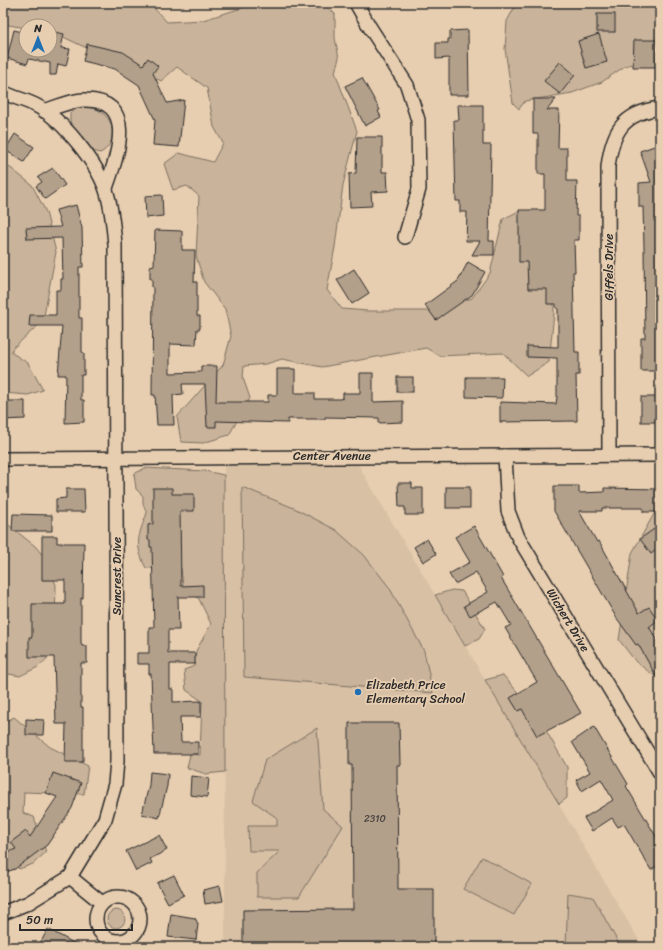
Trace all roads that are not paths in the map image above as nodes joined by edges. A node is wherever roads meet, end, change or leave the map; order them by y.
1 (356, 3) edge
2 (3, 92) edge
3 (660, 108) edge
4 (44, 111) junction
5 (106, 188) junction
6 (405, 237) dead end
7 (609, 455) junction
8 (660, 455) edge
9 (505, 456) junction
10 (116, 458) junction
11 (3, 459) edge
12 (660, 773) edge
13 (70, 877) junction
14 (102, 903) dead end
15 (3, 913) edge

1 - 6 street
2 - 4 street, Suncrest Drive
3 - 7 street, Giffels Drive
4 - 5 street, Suncrest Drive
4 - 5 street
5 - 10 street, Suncrest Drive
7 - 8 street, Center Avenue
7 - 9 street, Center Avenue
9 - 10 street, Center Avenue
9 - 12 street, Wichert Drive
10 - 11 street, Center Avenue
10 - 13 street, Suncrest Drive
13 - 14 street
13 - 15 street, Suncrest Drive

